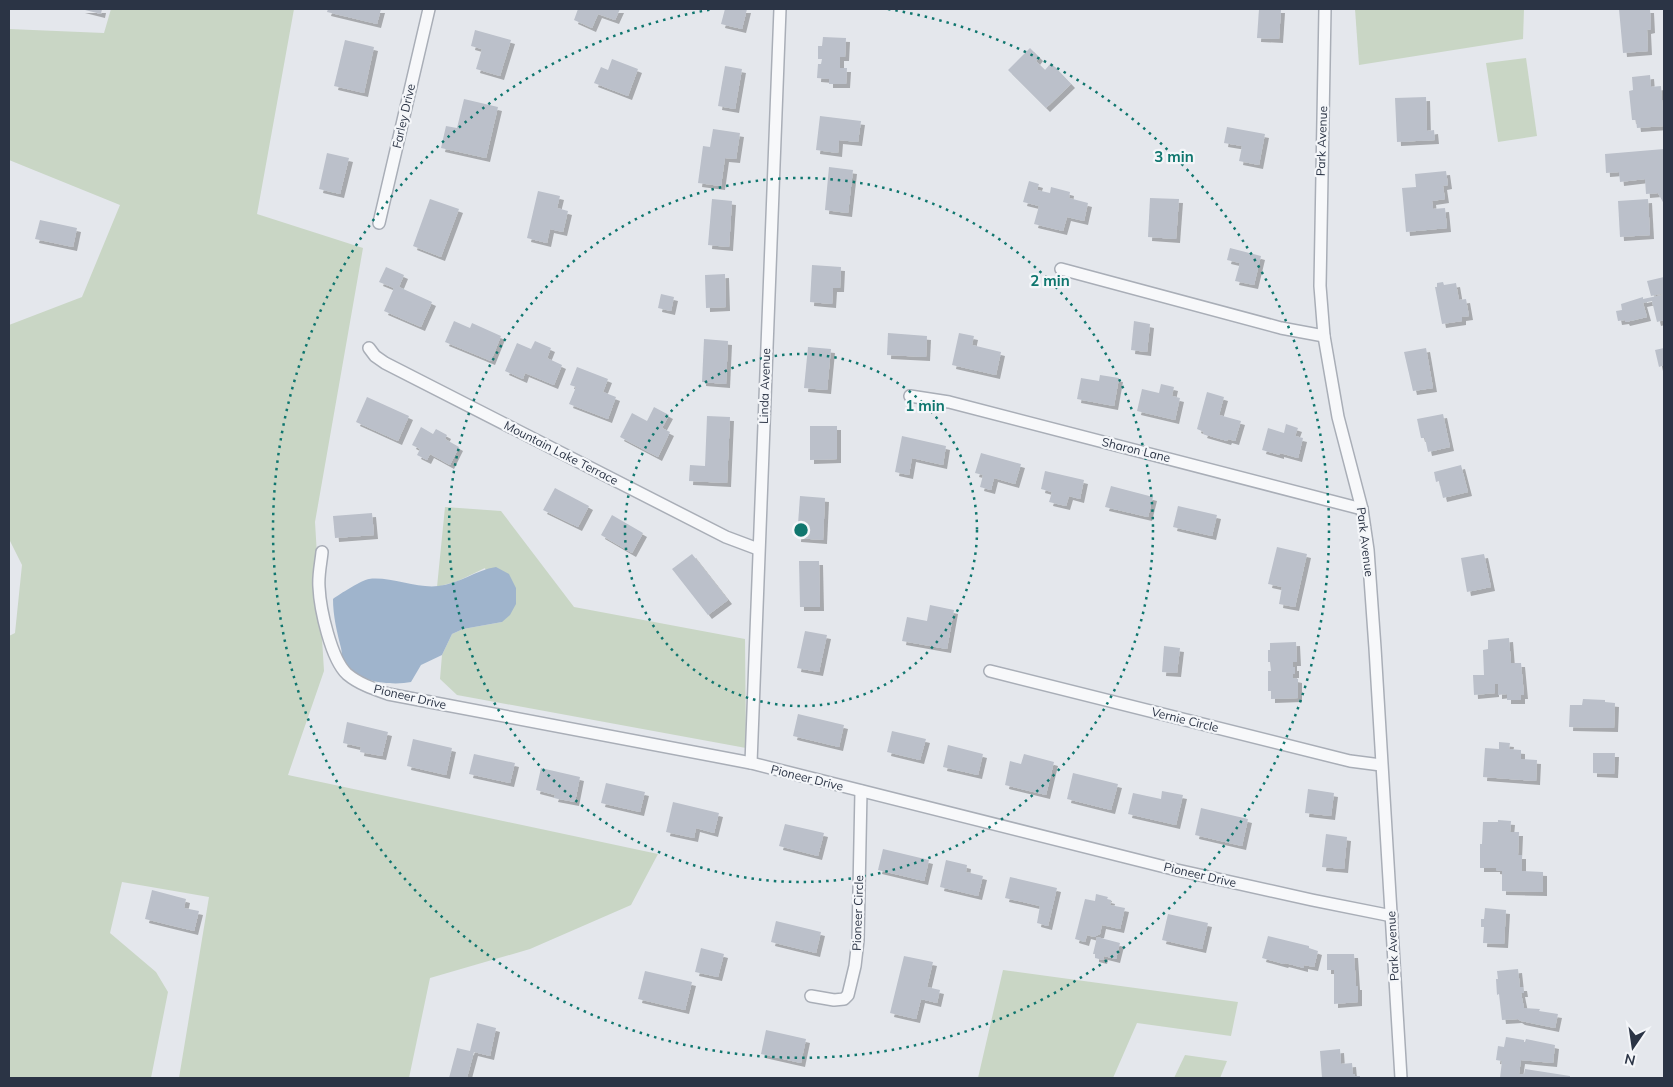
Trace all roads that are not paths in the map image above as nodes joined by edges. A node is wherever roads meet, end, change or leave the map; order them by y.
1 (429, 9) edge
2 (780, 9) edge
3 (1325, 9) edge
4 (379, 223) dead end
5 (1061, 268) dead end
6 (1324, 336) junction
7 (369, 348) dead end
8 (910, 396) dead end
9 (1362, 509) junction
10 (758, 549) junction
11 (322, 552) dead end
12 (990, 671) dead end
13 (751, 763) junction
14 (1381, 766) junction
15 (861, 791) junction
16 (1392, 916) junction
17 (811, 996) dead end
18 (1401, 1078) edge

1 - 4 street, Farley Drive
2 - 10 street, Linda Avenue
3 - 6 street, Park Avenue
5 - 6 street
6 - 9 street, Park Avenue
7 - 10 street, Mountain Lake Terrace
8 - 9 street, Sharon Lane
9 - 14 street, Park Avenue
10 - 13 street, Linda Avenue
11 - 13 street, Pioneer Drive
12 - 14 street, Vernie Circle
13 - 15 street, Pioneer Drive
14 - 16 street, Park Avenue
15 - 16 street, Pioneer Drive
15 - 17 street, Pioneer Circle
16 - 18 street, Park Avenue

